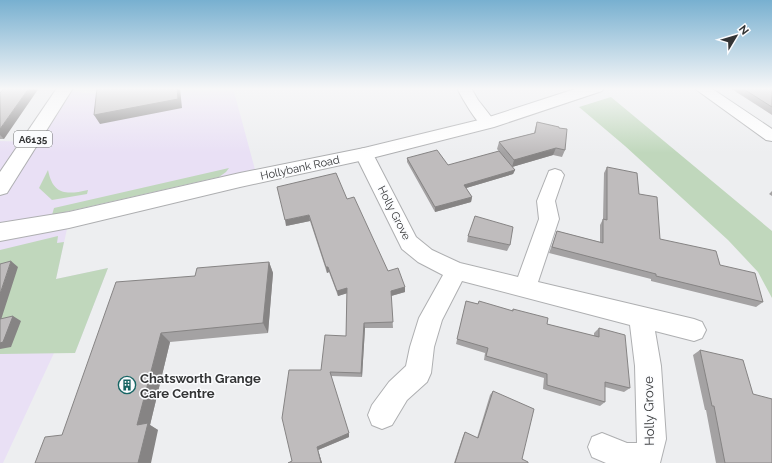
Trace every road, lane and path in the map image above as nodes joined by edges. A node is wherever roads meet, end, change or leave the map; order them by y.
1 (51, 110) edge
2 (478, 110) edge
3 (529, 110) edge
4 (733, 110) edge
5 (488, 123) junction
6 (772, 136) edge
7 (364, 154) junction
8 (555, 175) dead end
9 (0, 188) edge
10 (0, 232) edge
11 (456, 271) junction
12 (525, 287) junction
13 (641, 318) junction
14 (694, 330) dead end
15 (382, 415) dead end
16 (602, 447) dead end

1 - 9 main road, A6135
2 - 5 street
3 - 5 main road, Hollybank Road
4 - 6 street
5 - 7 main road, Hollybank Road
7 - 10 main road, Hollybank Road
7 - 11 street, Holly Grove
8 - 12 street
11 - 12 street, Holly Grove
11 - 15 street
12 - 13 street, Holly Grove
13 - 14 street, Holly Grove
13 - 16 street, Holly Grove

